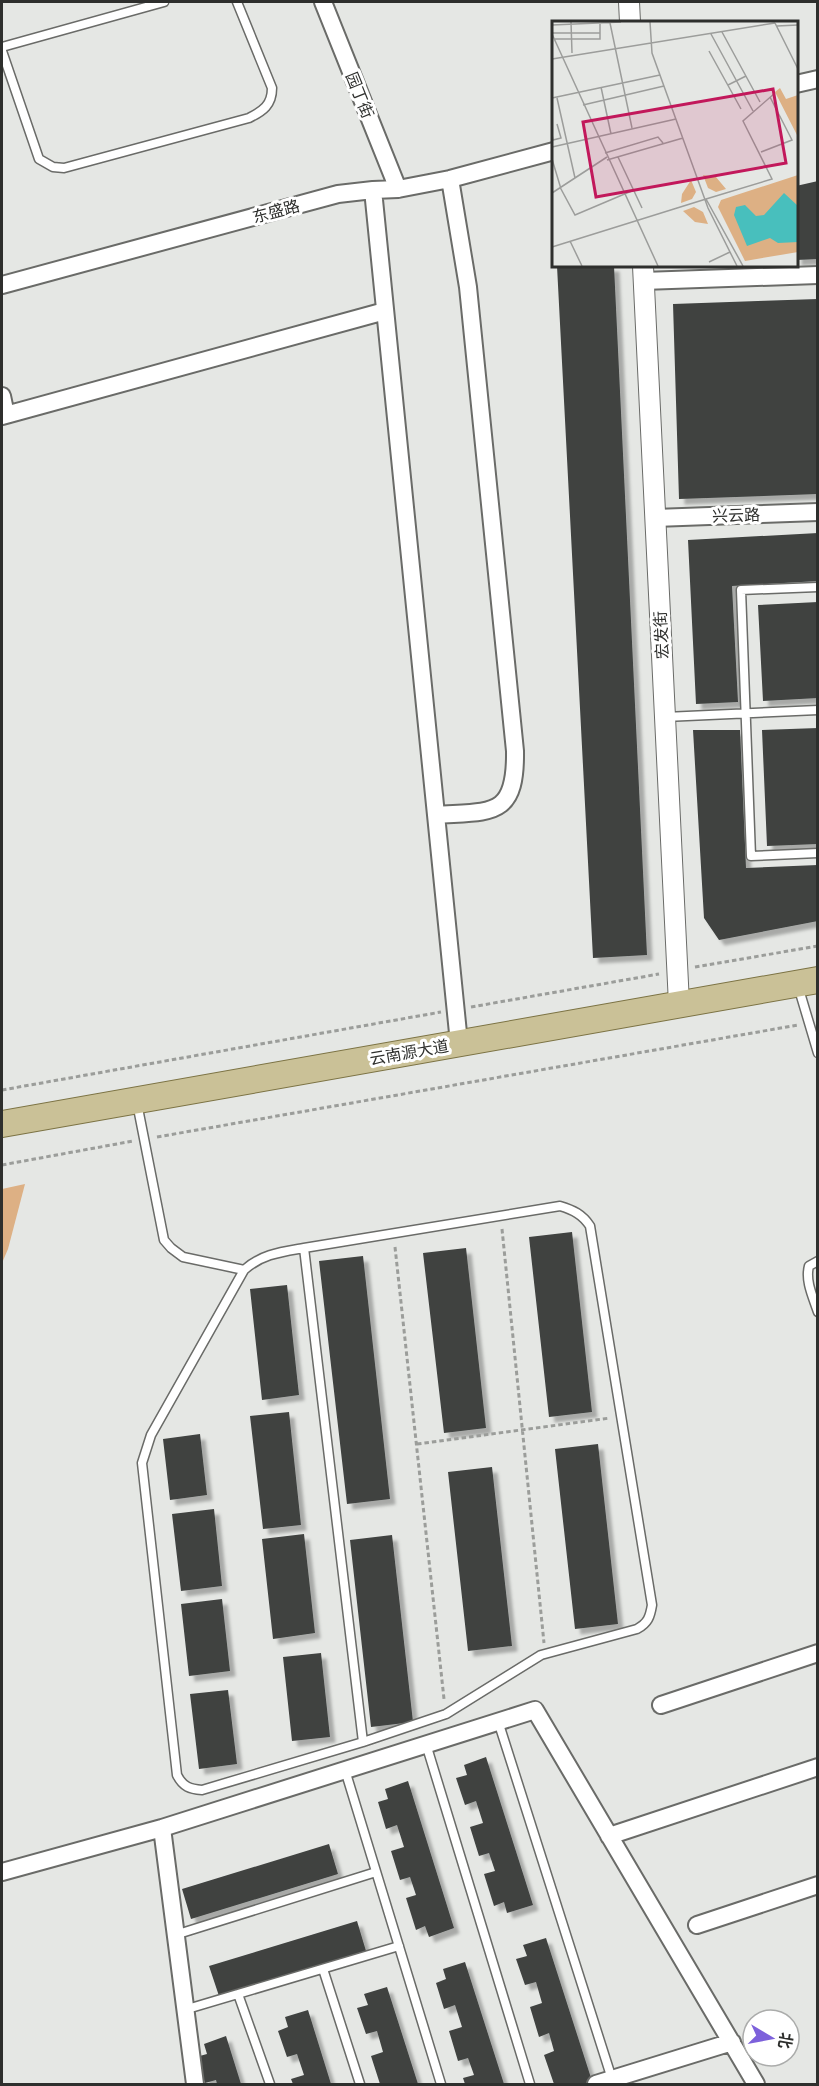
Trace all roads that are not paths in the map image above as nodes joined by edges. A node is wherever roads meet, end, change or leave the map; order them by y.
1 (164, 2) edge
2 (237, 2) edge
3 (323, 2) edge
4 (629, 2) edge
5 (630, 21) edge
6 (2, 49) edge
7 (818, 79) edge
8 (798, 84) edge
9 (552, 152) edge
10 (450, 179) junction
11 (373, 189) junction
12 (398, 189) junction
13 (643, 274) edge
14 (818, 275) edge
15 (2, 285) edge
16 (385, 311) junction
17 (2, 396) edge
18 (4, 416) edge
19 (818, 512) edge
20 (655, 518) junction
21 (818, 587) edge
22 (818, 710) edge
23 (746, 713) junction
24 (665, 717) junction
25 (436, 815) junction
26 (818, 854) edge
27 (808, 981) edge
28 (680, 1004) junction
29 (459, 1043) junction
30 (818, 1053) edge
31 (136, 1100) junction
32 (2, 1124) edge
33 (304, 1248) junction
34 (818, 1261) edge
35 (244, 1270) junction
36 (818, 1312) edge
37 (818, 1653) edge
38 (661, 1705) dead end
39 (498, 1721) junction
40 (363, 1742) junction
41 (426, 1744) junction
42 (818, 1767) edge
43 (345, 1770) junction
44 (162, 1828) junction
45 (609, 1836) junction
46 (2, 1872) edge
47 (376, 1872) junction
48 (818, 1885) edge
49 (697, 1925) dead end
50 (175, 1935) junction
51 (399, 1946) junction
52 (323, 1969) junction
53 (238, 1994) junction
54 (184, 2010) junction
55 (732, 2042) junction
56 (612, 2079) junction
57 (195, 2085) edge
58 (270, 2085) edge
59 (360, 2085) edge
60 (441, 2085) edge
61 (530, 2085) edge
62 (596, 2085) edge
63 (756, 2085) edge

1 - 6 lane
2 - 6 lane
3 - 12 street, 园丁街
4 - 5 street
7 - 8 street
9 - 10 street, 东盛路
10 - 12 street, 东盛路
10 - 25 street
11 - 12 street, 东盛路
11 - 15 street, 东盛路
11 - 16 street
13 - 14 street
13 - 20 street, 宏发街
16 - 18 street
16 - 25 street
17 - 18 street
19 - 20 street, 兴云路
20 - 24 street, 宏发街
21 - 23 lane
22 - 23 lane
23 - 24 lane
23 - 26 lane
24 - 28 street, 宏发街
25 - 29 street
27 - 28 main road, 云南源大道
27 - 30 lane
28 - 29 main road, 云南源大道
29 - 31 main road, 云南源大道
31 - 32 main road, 云南源大道
31 - 35 lane
33 - 35 lane
33 - 40 lane
33 - 40 lane
34 - 36 lane
35 - 40 lane
37 - 38 street
39 - 41 street
39 - 45 street
39 - 56 lane
41 - 43 street
41 - 61 lane
42 - 45 street
43 - 44 street
43 - 47 lane
44 - 46 street
44 - 50 street
45 - 55 street
47 - 50 lane
47 - 51 lane
48 - 49 street
50 - 54 street
51 - 52 lane
51 - 60 lane
52 - 53 lane
52 - 59 lane
53 - 54 lane
53 - 58 lane
54 - 57 street
55 - 56 street
55 - 63 street
56 - 62 street

